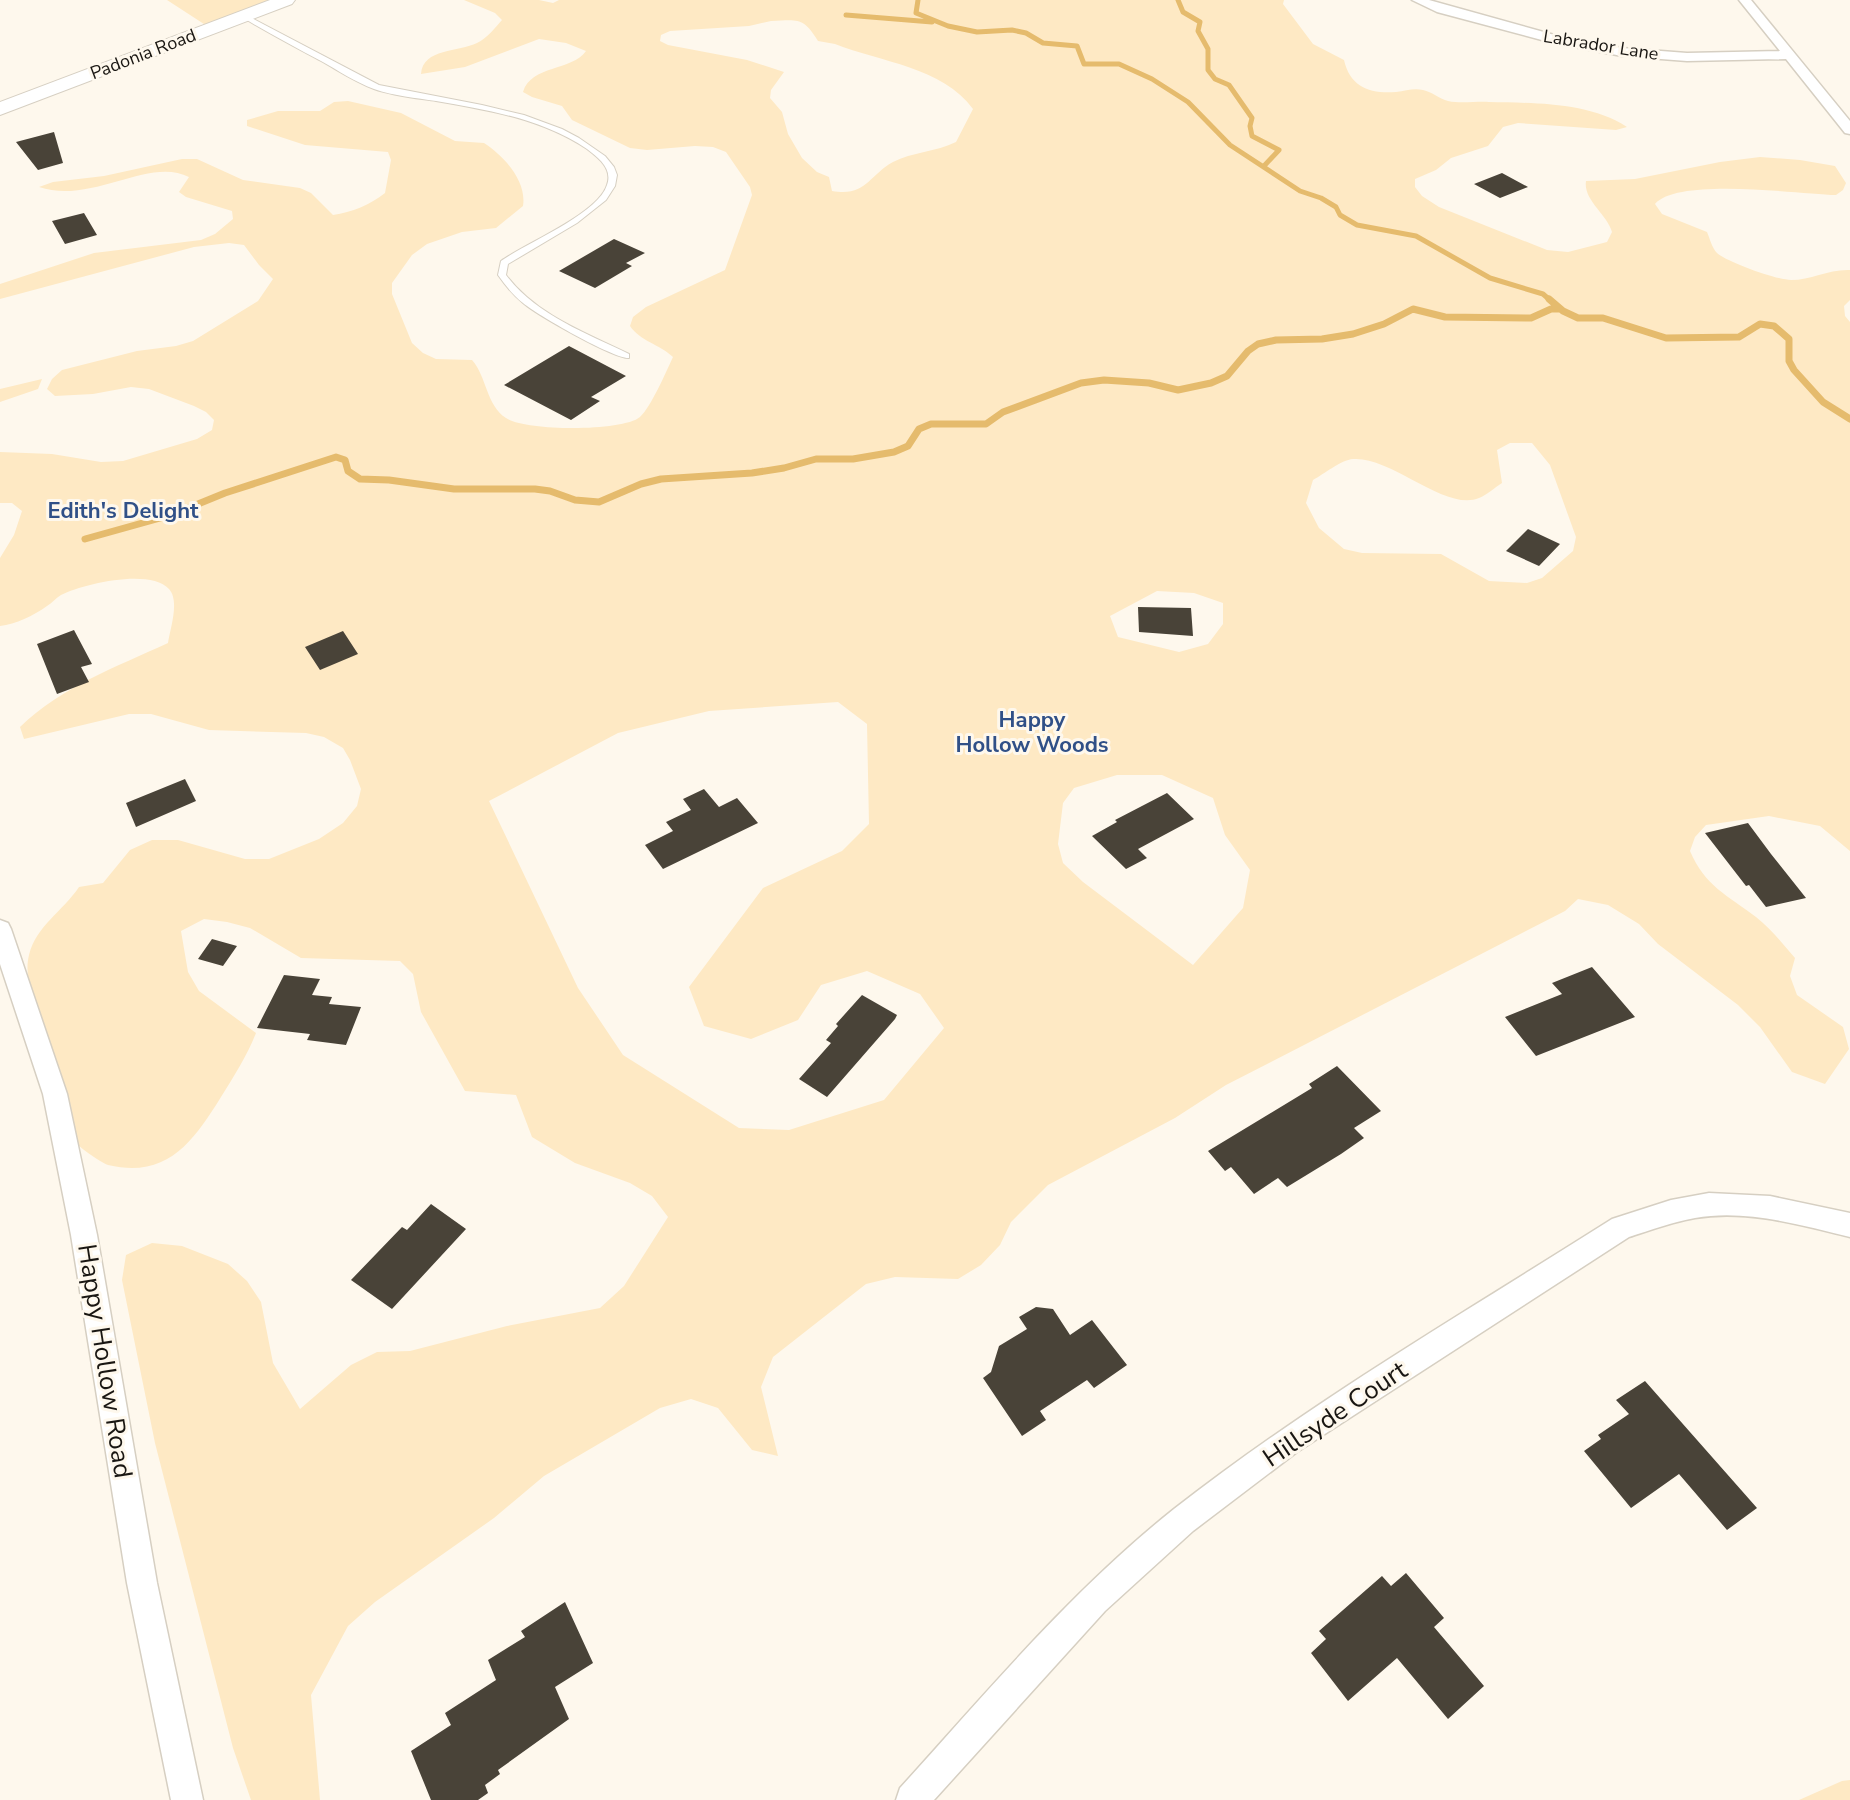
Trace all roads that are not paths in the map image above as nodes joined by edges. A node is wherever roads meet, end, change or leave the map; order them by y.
1 (286, 0) edge
2 (1418, 0) edge
3 (1745, 0) edge
4 (244, 16) junction
5 (1790, 55) junction
6 (0, 109) edge
7 (1850, 130) edge
8 (626, 356) dead end
9 (0, 929) edge
10 (1850, 1225) edge
11 (187, 1800) edge
12 (912, 1800) edge

1 - 4 main road, Padonia Road
2 - 5 street, Labrador Lane
3 - 5 street
4 - 6 main road, Padonia Road
4 - 8 lane
5 - 7 street
9 - 11 street, Happy Hollow Road
10 - 12 street, Hillsyde Court

